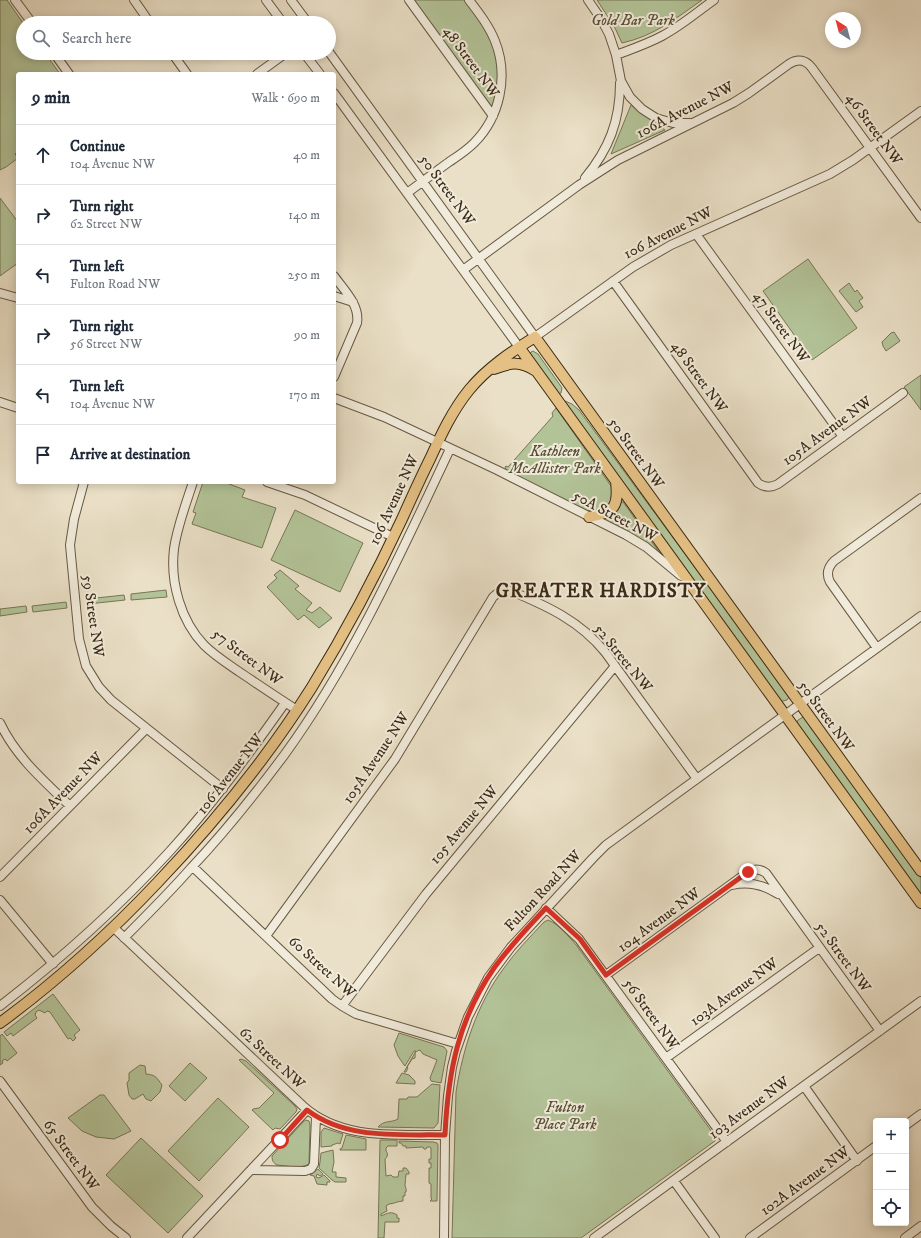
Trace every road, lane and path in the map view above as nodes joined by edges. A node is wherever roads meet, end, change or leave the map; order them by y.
1 (16, 0) edge
2 (134, 0) edge
3 (266, 0) edge
4 (291, 0) edge
5 (409, 0) edge
6 (588, 0) edge
7 (714, 0) edge
8 (473, 1) edge
9 (27, 16) edge
10 (145, 16) edge
11 (278, 16) edge
12 (303, 16) edge
13 (616, 54) junction
14 (59, 60) edge
15 (177, 60) edge
16 (276, 60) edge
17 (309, 60) edge
18 (335, 60) edge
19 (802, 60) joint
20 (68, 72) edge
21 (186, 72) edge
22 (260, 72) edge
23 (318, 72) edge
24 (620, 81) junction
25 (336, 96) edge
26 (921, 111) edge
27 (493, 116) junction
28 (695, 122) junction
29 (871, 148) junction
30 (423, 181) junction
31 (579, 185) junction
32 (407, 193) junction
33 (921, 218) edge
34 (696, 234) junction
35 (479, 258) junction
36 (463, 270) junction
37 (336, 279) edge
38 (613, 281) junction
39 (0, 293) edge
40 (16, 297) edge
41 (336, 297) edge
42 (353, 302) junction
43 (535, 338) junction
44 (519, 347) junction
45 (336, 372) edge
46 (486, 373) junction
47 (539, 374) junction
48 (903, 393) dead end
49 (336, 399) edge
50 (0, 404) edge
51 (16, 408) edge
52 (843, 437) junction
53 (438, 442) junction
54 (450, 449) junction
55 (616, 482) junction
56 (83, 484) edge
57 (192, 484) edge
58 (273, 484) edge
59 (766, 487) joint
60 (921, 498) edge
61 (589, 517) junction
62 (393, 537) junction
63 (687, 580) junction
64 (500, 591) joint
65 (921, 616) edge
66 (877, 648) junction
67 (615, 666) junction
68 (285, 703) junction
69 (800, 704) junction
70 (297, 710) junction
71 (785, 715) junction
72 (0, 723) edge
73 (146, 729) junction
74 (697, 778) junction
75 (223, 789) junction
76 (70, 806) junction
77 (192, 867) junction
78 (758, 869) joint
79 (921, 871) edge
80 (0, 877) edge
81 (756, 884) joint
82 (728, 887) junction
83 (784, 899) junction
84 (0, 900) edge
85 (921, 903) edge
86 (546, 908) junction
87 (114, 928) junction
88 (266, 936) junction
89 (124, 938) junction
90 (819, 948) junction
91 (53, 964) junction
92 (606, 975) junction
93 (921, 1001) edge
94 (0, 1006) edge
95 (342, 1006) junction
96 (0, 1024) edge
97 (880, 1031) junction
98 (458, 1044) junction
99 (666, 1058) junction
100 (0, 1081) edge
101 (804, 1086) junction
102 (307, 1110) junction
103 (921, 1114) edge
104 (316, 1117) junction
105 (909, 1123) edge
106 (445, 1135) junction
107 (727, 1142) junction
108 (873, 1148) edge
109 (857, 1160) junction
110 (251, 1170) junction
111 (674, 1180) junction
112 (199, 1225) junction
113 (921, 1226) edge
114 (126, 1238) edge
115 (187, 1238) edge
116 (197, 1238) edge
117 (444, 1238) edge
118 (594, 1238) edge
119 (715, 1238) edge
120 (750, 1238) edge
121 (905, 1238) edge

1 - 9 street
2 - 10 street
3 - 11 street
4 - 12 street
5 - 27 street, 48 Street NW
6 - 13 street
7 - 13 street
8 - 27 street, 48 Street NW
13 - 24 street
14 - 20 street
15 - 21 street
16 - 22 street
17 - 23 street
18 - 30 street, 50 Street NW
19 - 28 street, 106A Avenue NW
19 - 29 street, 46 Street NW
24 - 28 street
24 - 31 street, 106A Avenue NW
25 - 32 street
26 - 29 street, 106 Avenue NW
27 - 30 street
28 - 31 street, 106A Avenue NW
29 - 33 street, 46 Street NW
29 - 34 street, 106 Avenue NW
30 - 32 street
30 - 35 street, 50 Street NW
31 - 35 street, 106A Avenue NW
32 - 36 street
34 - 38 street, 106 Avenue NW
34 - 52 street, 47 Street NW
35 - 36 street, 106A Avenue NW
35 - 43 street, 50 Street NW
36 - 44 street
37 - 42 street
38 - 43 street, 106 Avenue NW
38 - 59 street, 48 Street NW
39 - 40 street
41 - 42 street
42 - 45 street
43 - 44 main road, 106 Avenue NW
43 - 69 main road, 50 Street NW
44 - 46 main road, 106 Avenue NW
44 - 47 main road
46 - 47 main road
46 - 53 main road, 106 Avenue NW
47 - 55 main road
48 - 52 street, 105A Avenue NW
49 - 53 street, 50A Street NW
50 - 51 street
52 - 59 street, 105A Avenue NW
53 - 54 street, 50A Street NW
53 - 62 main road, 106 Avenue NW
54 - 61 street, 50A Street NW
54 - 77 street, 106 Avenue NW
55 - 61 main road
55 - 63 main road
56 - 73 street, 59 Street NW
57 - 68 street, 57 Street NW
58 - 62 street
60 - 66 street
61 - 63 street, 50A Street NW
62 - 70 main road, 106 Avenue NW
63 - 71 main road
64 - 67 street, 52 Street NW
64 - 88 street, 105A Avenue NW
65 - 66 street, Fulton Road NW
66 - 69 street, Fulton Road NW
67 - 74 street, 52 Street NW
67 - 95 street, 105 Avenue NW
68 - 70 street, 57 Street NW
68 - 75 street, 106 Avenue NW
69 - 71 street, Fulton Road NW
69 - 79 main road, 50 Street NW
70 - 87 main road, 106 Avenue NW
71 - 74 street, Fulton Road NW
71 - 85 main road
72 - 76 street
73 - 75 street, 59 Street NW
73 - 76 street, 106A Avenue NW
74 - 86 street, Fulton Road NW
75 - 91 street, 106 Avenue NW
76 - 80 street, 106A Avenue NW
77 - 88 street, 60 Street NW
77 - 89 street, 106 Avenue NW
78 - 82 street, 104 Avenue NW
78 - 83 street, 52 Street NW
81 - 82 street, 104 Avenue NW
81 - 83 street, 52 Street NW
82 - 92 street, 104 Avenue NW
83 - 90 street, 52 Street NW
84 - 91 street
86 - 92 street, 56 Street NW
86 - 98 street, Fulton Road NW
87 - 89 street, 62 Street NW
87 - 96 main road, 106 Avenue NW
88 - 95 street, 60 Street NW
89 - 102 street, 62 Street NW
90 - 97 street, 52 Street NW
90 - 99 street, 103A Avenue NW
91 - 94 street, 106 Avenue NW
92 - 99 street, 56 Street NW
93 - 97 street, 103 Avenue NW
95 - 98 street, 60 Street NW
97 - 101 street, 103 Avenue NW
98 - 106 street, Fulton Road NW
99 - 107 street, 56 Street NW
100 - 114 street, 65 Street NW
101 - 107 street, 103 Avenue NW
101 - 109 street
102 - 104 street, 62 Street NW
102 - 110 street
103 - 105 street
104 - 106 street, 62 Street NW
104 - 110 street
106 - 117 street, Fulton Road NW
107 - 111 street, 103 Avenue NW
108 - 109 street, 102A Avenue NW
109 - 120 street, 102A Avenue NW
110 - 112 street
111 - 118 street, 103 Avenue NW
111 - 119 street
112 - 115 street
112 - 116 street
113 - 121 street

